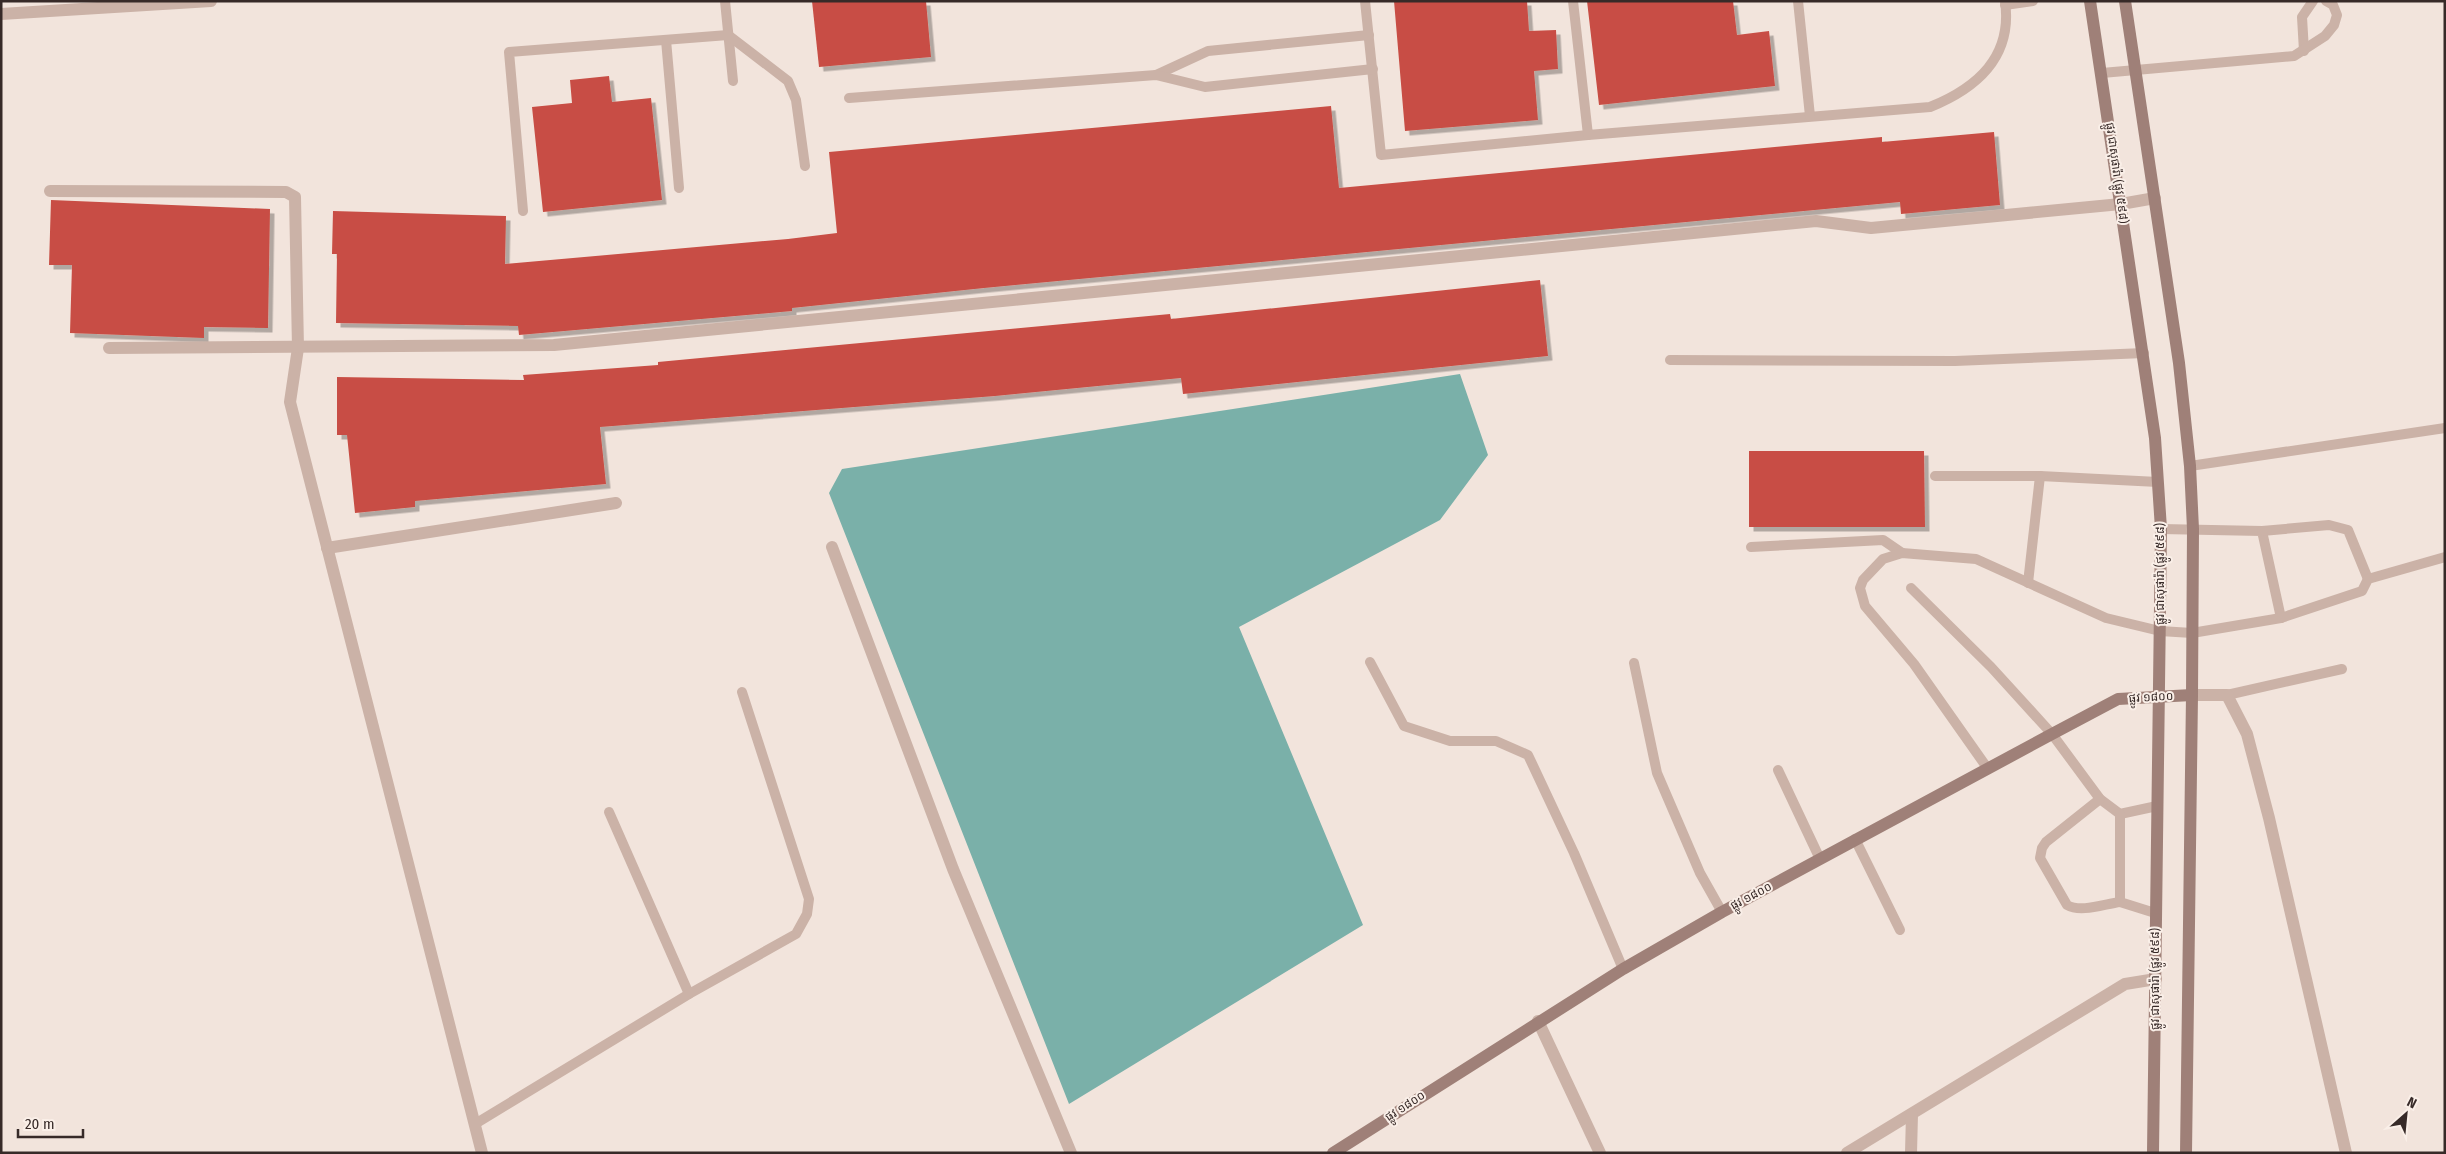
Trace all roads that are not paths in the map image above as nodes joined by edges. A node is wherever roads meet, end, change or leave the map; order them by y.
1 (212, 1) edge
2 (725, 1) edge
3 (1365, 1) edge
4 (1573, 1) edge
5 (1798, 1) edge
6 (2033, 1) edge
7 (2090, 1) edge
8 (2125, 1) edge
9 (2313, 1) edge
10 (2326, 1) edge
11 (2005, 3) edge
12 (1, 14) edge
13 (728, 35) junction
14 (1369, 35) junction
15 (666, 40) junction
16 (2304, 50) junction
17 (1373, 69) junction
18 (2135, 71) junction
19 (2102, 73) junction
20 (1156, 75) junction
21 (733, 81) dead end
22 (849, 98) dead end
23 (1810, 116) junction
24 (1588, 136) junction
25 (805, 166) dead end
26 (680, 188) dead end
27 (50, 191) dead end
28 (2155, 198) junction
29 (2121, 204) junction
30 (522, 211) dead end
31 (109, 348) dead end
32 (298, 348) junction
33 (2144, 353) junction
34 (1670, 360) dead end
35 (2445, 428) edge
36 (2190, 466) junction
37 (1935, 476) dead end
38 (2040, 476) junction
39 (2158, 482) junction
40 (616, 503) dead end
41 (2161, 529) junction
42 (2193, 529) junction
43 (2262, 532) junction
44 (832, 546) dead end
45 (1751, 547) dead end
46 (328, 548) junction
47 (1902, 553) junction
48 (2445, 557) edge
49 (2368, 580) junction
50 (2028, 583) junction
51 (1911, 588) dead end
52 (2282, 618) junction
53 (2160, 631) junction
54 (2192, 633) junction
55 (1370, 662) dead end
56 (1634, 663) dead end
57 (2342, 669) dead end
58 (742, 692) dead end
59 (2192, 695) junction
60 (2227, 695) junction
61 (2161, 697) junction
62 (2052, 734) junction
63 (1988, 769) junction
64 (1778, 770) dead end
65 (2100, 799) junction
66 (2157, 806) junction
67 (609, 812) dead end
68 (2120, 814) junction
69 (1855, 839) junction
70 (1820, 859) junction
71 (2120, 902) junction
72 (1722, 912) junction
73 (2155, 913) junction
74 (1900, 930) dead end
75 (1623, 969) junction
76 (2156, 979) junction
77 (689, 994) junction
78 (1538, 1021) junction
79 (1912, 1114) junction
80 (474, 1124) junction
81 (482, 1153) edge
82 (1071, 1153) edge
83 (1333, 1153) edge
84 (1600, 1153) edge
85 (1846, 1153) edge
86 (1911, 1153) edge
87 (2153, 1153) edge
88 (2186, 1153) edge
89 (2346, 1153) edge

1 - 12 street
2 - 13 lane
3 - 14 lane
4 - 24 lane
5 - 23 lane
6 - 11 lane
7 - 19 main road, ផ្លូវ ជាសុផារ៉ា (ផ្លូវ ៥៩៨)
8 - 18 main road
9 - 16 lane
10 - 16 lane
11 - 23 lane
13 - 15 lane
13 - 21 lane
13 - 25 lane
14 - 17 lane
14 - 20 lane
15 - 26 lane
15 - 30 lane
16 - 18 lane
17 - 20 lane
17 - 24 lane
18 - 19 lane
18 - 28 main road
19 - 29 main road, ផ្លូវ ជាសុផារ៉ា (ផ្លូវ ៥៩៨)
20 - 22 lane
23 - 24 lane
27 - 32 street
28 - 29 street
28 - 36 main road
29 - 32 street
29 - 33 main road, ផ្លូវ ជាសុផារ៉ា (ផ្លូវ ៥៩៨)
31 - 32 street
32 - 46 street
33 - 34 lane
33 - 39 main road, ផ្លូវ ជាសុផារ៉ា (ផ្លូវ ៥៩៨)
35 - 36 lane
36 - 42 main road
37 - 38 lane
38 - 39 lane
38 - 50 lane
39 - 41 main road, ផ្លូវ ជាសុផារ៉ា (ផ្លូវ ៥៩៨)
40 - 46 street
41 - 42 lane
41 - 53 main road, ផ្លូវ ជាសុផារ៉ា (ផ្លូវ ៥៩៨)
42 - 43 lane
42 - 54 main road
43 - 49 lane
43 - 52 lane
44 - 82 street
45 - 47 lane
46 - 80 street
47 - 50 lane
47 - 63 lane
48 - 49 lane
49 - 52 lane
50 - 53 lane
51 - 62 lane
52 - 54 lane
53 - 54 lane
53 - 61 main road, ផ្លូវ ជាសុផារ៉ា (ផ្លូវ ៥៩៨)
54 - 59 main road
55 - 75 lane
56 - 72 lane
57 - 60 lane
58 - 77 lane
59 - 60 street
59 - 61 main road, ផ្លូវ ១៨០០
59 - 88 main road
60 - 89 street
61 - 62 main road, ផ្លូវ ១៨០០
61 - 66 main road, ផ្លូវ ជាសុផារ៉ា (ផ្លូវ ៥៩៨)
62 - 63 main road, ផ្លូវ ១៨០០
62 - 65 lane
63 - 69 main road, ផ្លូវ ១៨០០
64 - 70 lane
65 - 68 lane
65 - 71 lane
66 - 68 lane
66 - 73 main road, ផ្លូវ ជាសុផារ៉ា (ផ្លូវ ៥៩៨)
67 - 77 lane
68 - 71 lane
69 - 70 main road, ផ្លូវ ១៨០០
69 - 74 lane
70 - 72 main road, ផ្លូវ ១៨០០
71 - 73 lane
72 - 75 main road, ផ្លូវ ១៨០០
73 - 76 main road, ផ្លូវ ជាសុផារ៉ា (ផ្លូវ ៥៩៨)
75 - 78 main road, ផ្លូវ ១៨០០
76 - 79 street
76 - 87 main road, ផ្លូវ ជាសុផារ៉ា (ផ្លូវ ៥៩៨)
77 - 80 lane
78 - 83 main road, ផ្លូវ ១៨០០
78 - 84 street
79 - 85 street
79 - 86 street
80 - 81 street

